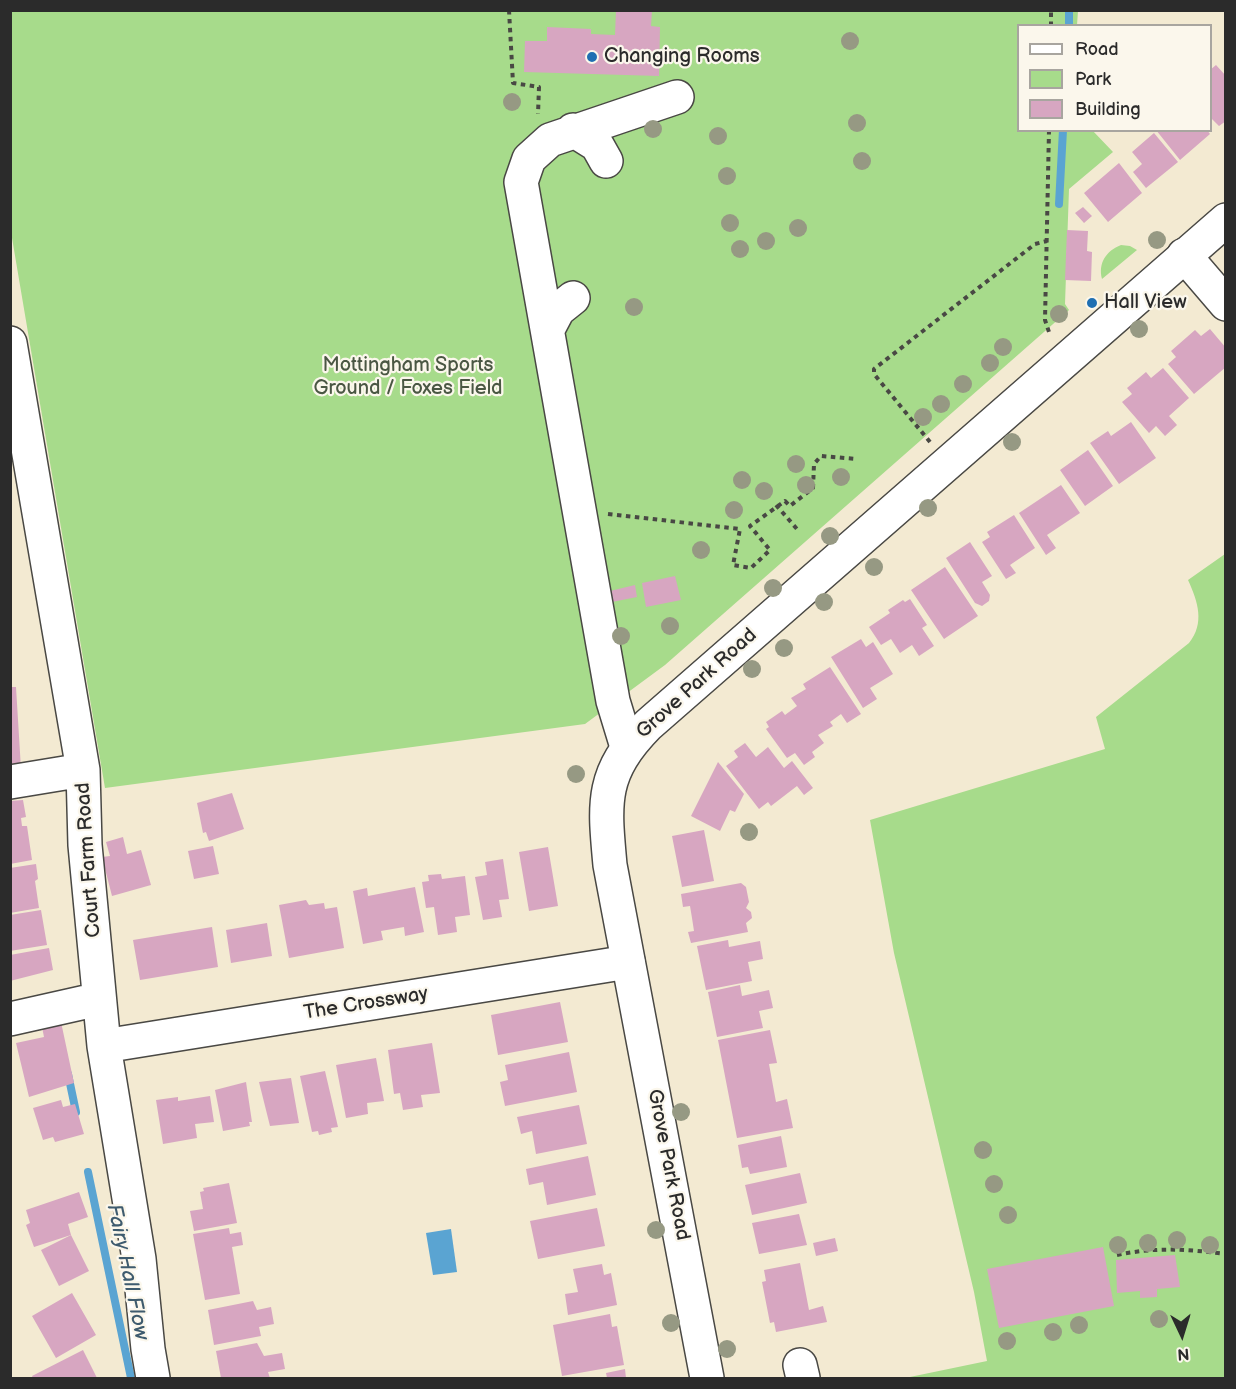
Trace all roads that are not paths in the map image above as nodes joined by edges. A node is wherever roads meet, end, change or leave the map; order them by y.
1 (677, 97) dead end
2 (573, 130) junction
3 (606, 161) dead end
4 (1226, 220) edge
5 (1184, 255) junction
6 (573, 298) dead end
7 (1226, 304) edge
8 (548, 329) junction
9 (10, 343) edge
10 (19, 454) edge
11 (627, 747) junction
12 (83, 770) junction
13 (10, 783) edge
14 (628, 962) junction
15 (99, 999) junction
16 (10, 1019) edge
17 (104, 1047) junction
18 (153, 1378) edge
19 (707, 1378) edge

1 - 2 street
2 - 3 street
2 - 8 street
4 - 5 street, Grove Park Road
5 - 7 street
5 - 11 street, Grove Park Road
6 - 8 street
8 - 11 street
9 - 10 street, Court Farm Road
10 - 12 street, Court Farm Road
11 - 14 street, Grove Park Road
12 - 13 street
12 - 15 street, Court Farm Road
14 - 17 street, The Crossway
14 - 19 street, Grove Park Road
15 - 16 street
15 - 17 street, Court Farm Road
17 - 18 street, Court Farm Road

